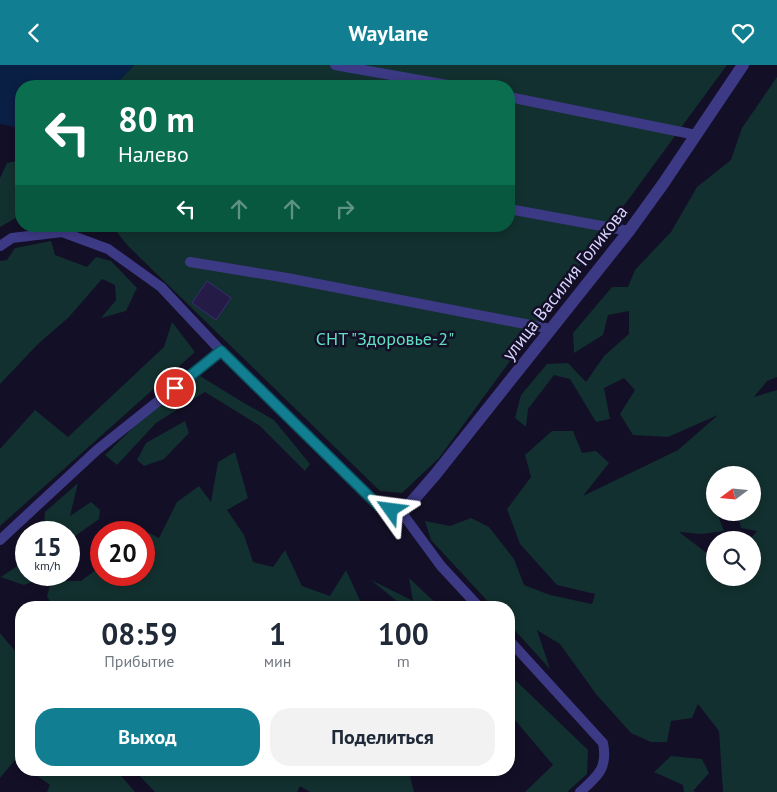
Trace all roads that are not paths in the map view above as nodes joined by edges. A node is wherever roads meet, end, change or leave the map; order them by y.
1 (335, 65) edge
2 (743, 65) edge
3 (419, 80) edge
4 (515, 98) edge
5 (696, 135) junction
6 (515, 210) edge
7 (629, 231) junction
8 (0, 247) edge
9 (190, 262) dead end
10 (551, 329) junction
11 (221, 351) junction
12 (402, 513) junction
13 (0, 540) edge
14 (473, 601) edge
15 (515, 647) edge
16 (580, 792) edge

1 - 3 lane
2 - 5 street, улица Василия Голикова
4 - 5 lane
5 - 7 street, улица Василия Голикова
6 - 7 lane
7 - 10 street, улица Василия Голикова
8 - 11 lane
9 - 10 lane
10 - 12 street, улица Василия Голикова
11 - 12 lane
11 - 13 lane
12 - 14 lane
15 - 16 lane

